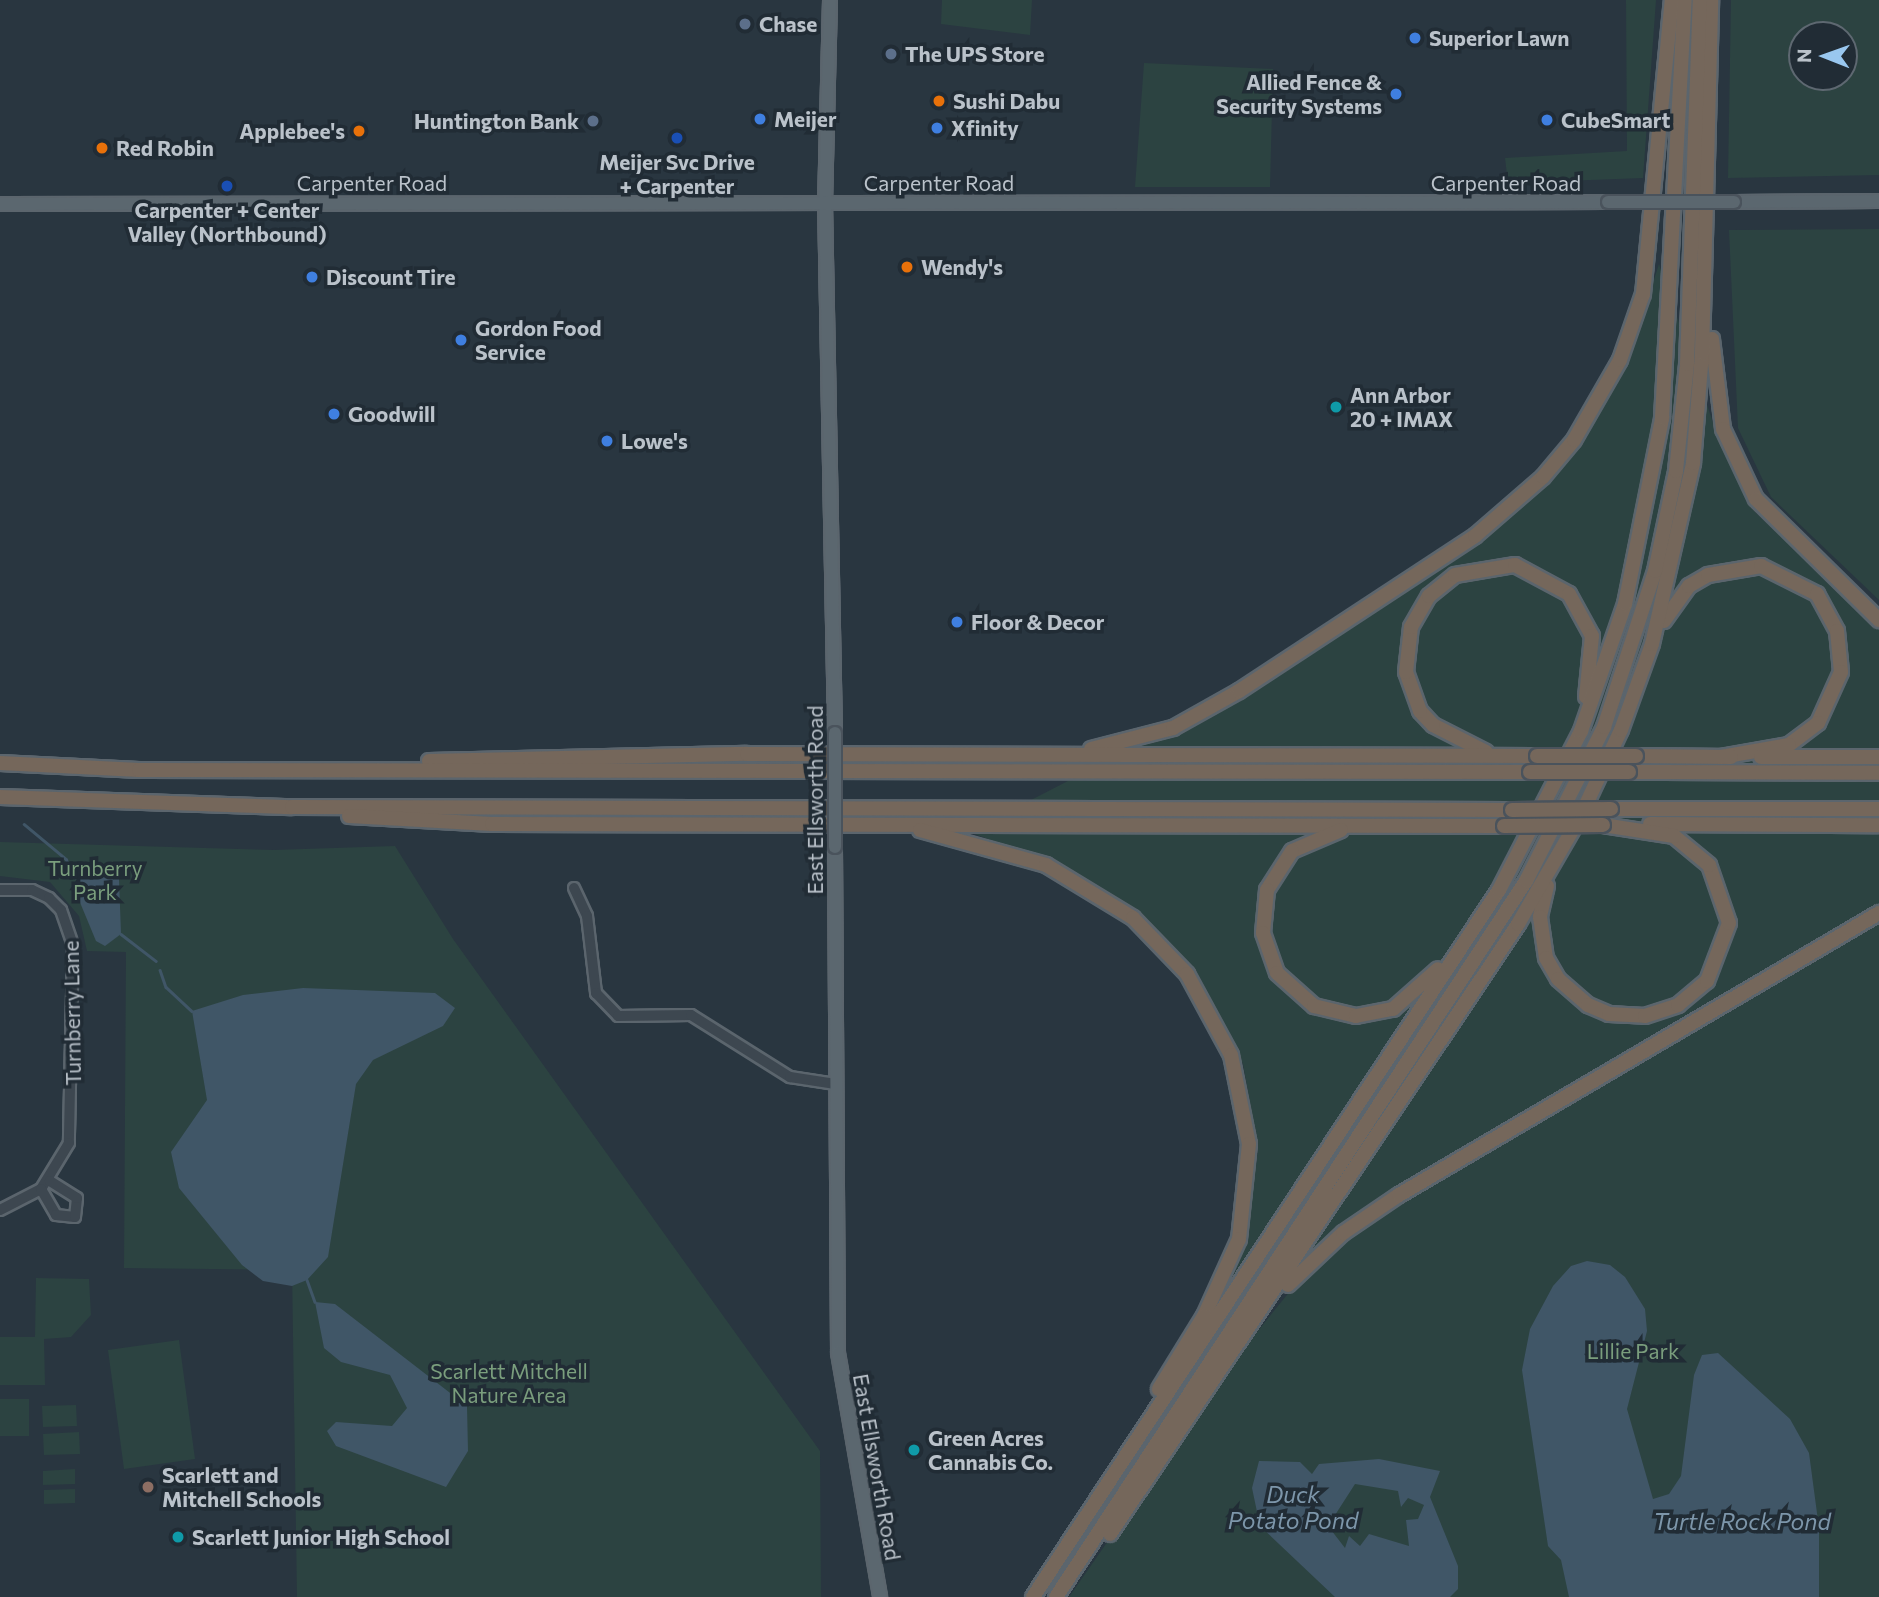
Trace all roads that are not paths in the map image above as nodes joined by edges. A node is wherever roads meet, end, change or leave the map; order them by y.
1 (830, 0) edge
2 (1672, 0) edge
3 (1685, 0) edge
4 (1700, 0) edge
5 (1711, 0) edge
6 (1879, 201) edge
7 (825, 202) junction
8 (0, 204) edge
9 (1706, 254) junction
10 (1879, 620) edge
11 (1652, 644) junction
12 (1581, 731) junction
13 (1045, 755) junction
14 (1508, 756) junction
15 (1721, 757) junction
16 (1879, 757) edge
17 (0, 763) edge
18 (351, 770) junction
19 (1879, 773) edge
20 (0, 797) edge
21 (292, 807) junction
22 (1879, 809) edge
23 (870, 824) junction
24 (1373, 825) junction
25 (1879, 825) edge
26 (1621, 826) junction
27 (1556, 862) junction
28 (574, 888) dead end
29 (0, 890) edge
30 (1879, 914) edge
31 (1462, 947) junction
32 (835, 1084) junction
33 (50, 1181) junction
34 (41, 1189) junction
35 (0, 1210) edge
36 (1257, 1320) junction
37 (1129, 1452) junction
38 (1070, 1576) junction
39 (880, 1597) edge
40 (1034, 1597) edge
41 (1056, 1597) edge

1 - 7 main road, East Ellsworth Road
2 - 13 highway
3 - 12 highway
4 - 38 highway
5 - 9 highway
6 - 7 main road, Carpenter Road, bridge
7 - 8 main road, Carpenter Road
7 - 32 main road, East Ellsworth Road, bridge
9 - 10 highway
9 - 11 highway
11 - 15 highway
11 - 27 highway
12 - 14 highway
12 - 31 highway
13 - 14 highway
13 - 18 highway
14 - 15 highway, bridge
15 - 16 highway
17 - 18 highway
18 - 19 highway, bridge
20 - 21 highway
21 - 22 highway, bridge
21 - 23 highway
23 - 24 highway
23 - 37 highway
24 - 26 highway, bridge
24 - 31 highway
25 - 26 highway
26 - 27 highway
27 - 36 highway
28 - 32 street
29 - 33 street, Turnberry Lane
30 - 36 highway
31 - 37 highway
32 - 39 main road, East Ellsworth Road
33 - 34 street
33 - 34 street
34 - 35 street
36 - 38 highway
37 - 40 highway
38 - 41 highway

